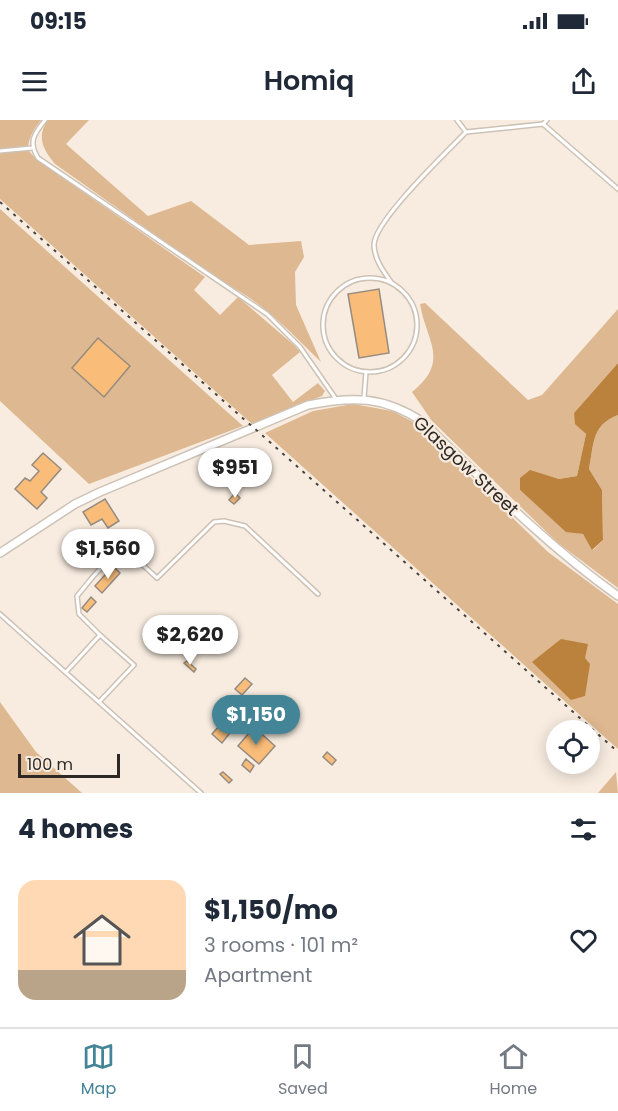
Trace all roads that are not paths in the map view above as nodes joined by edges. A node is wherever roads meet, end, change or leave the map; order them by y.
1 (45, 120) edge
2 (457, 120) edge
3 (547, 120) edge
4 (543, 124) junction
5 (466, 132) junction
6 (32, 148) junction
7 (0, 151) edge
8 (618, 189) edge
9 (392, 284) junction
10 (366, 372) junction
11 (364, 398) junction
12 (336, 399) junction
13 (0, 554) edge
14 (318, 594) dead end
15 (618, 596) edge
16 (0, 614) edge
17 (100, 635) junction
18 (66, 672) junction
19 (99, 702) junction
20 (201, 793) edge

1 - 6 lane
2 - 5 lane
3 - 4 lane
4 - 5 lane
4 - 8 lane
5 - 9 lane
6 - 7 lane
6 - 12 lane
9 - 10 lane
9 - 10 lane
10 - 11 lane
11 - 12 street, Glasgow Street
11 - 15 street, Glasgow Street
12 - 13 street, Glasgow Street
14 - 17 lane
16 - 18 lane
17 - 18 lane
17 - 19 lane
18 - 19 lane
19 - 20 lane

